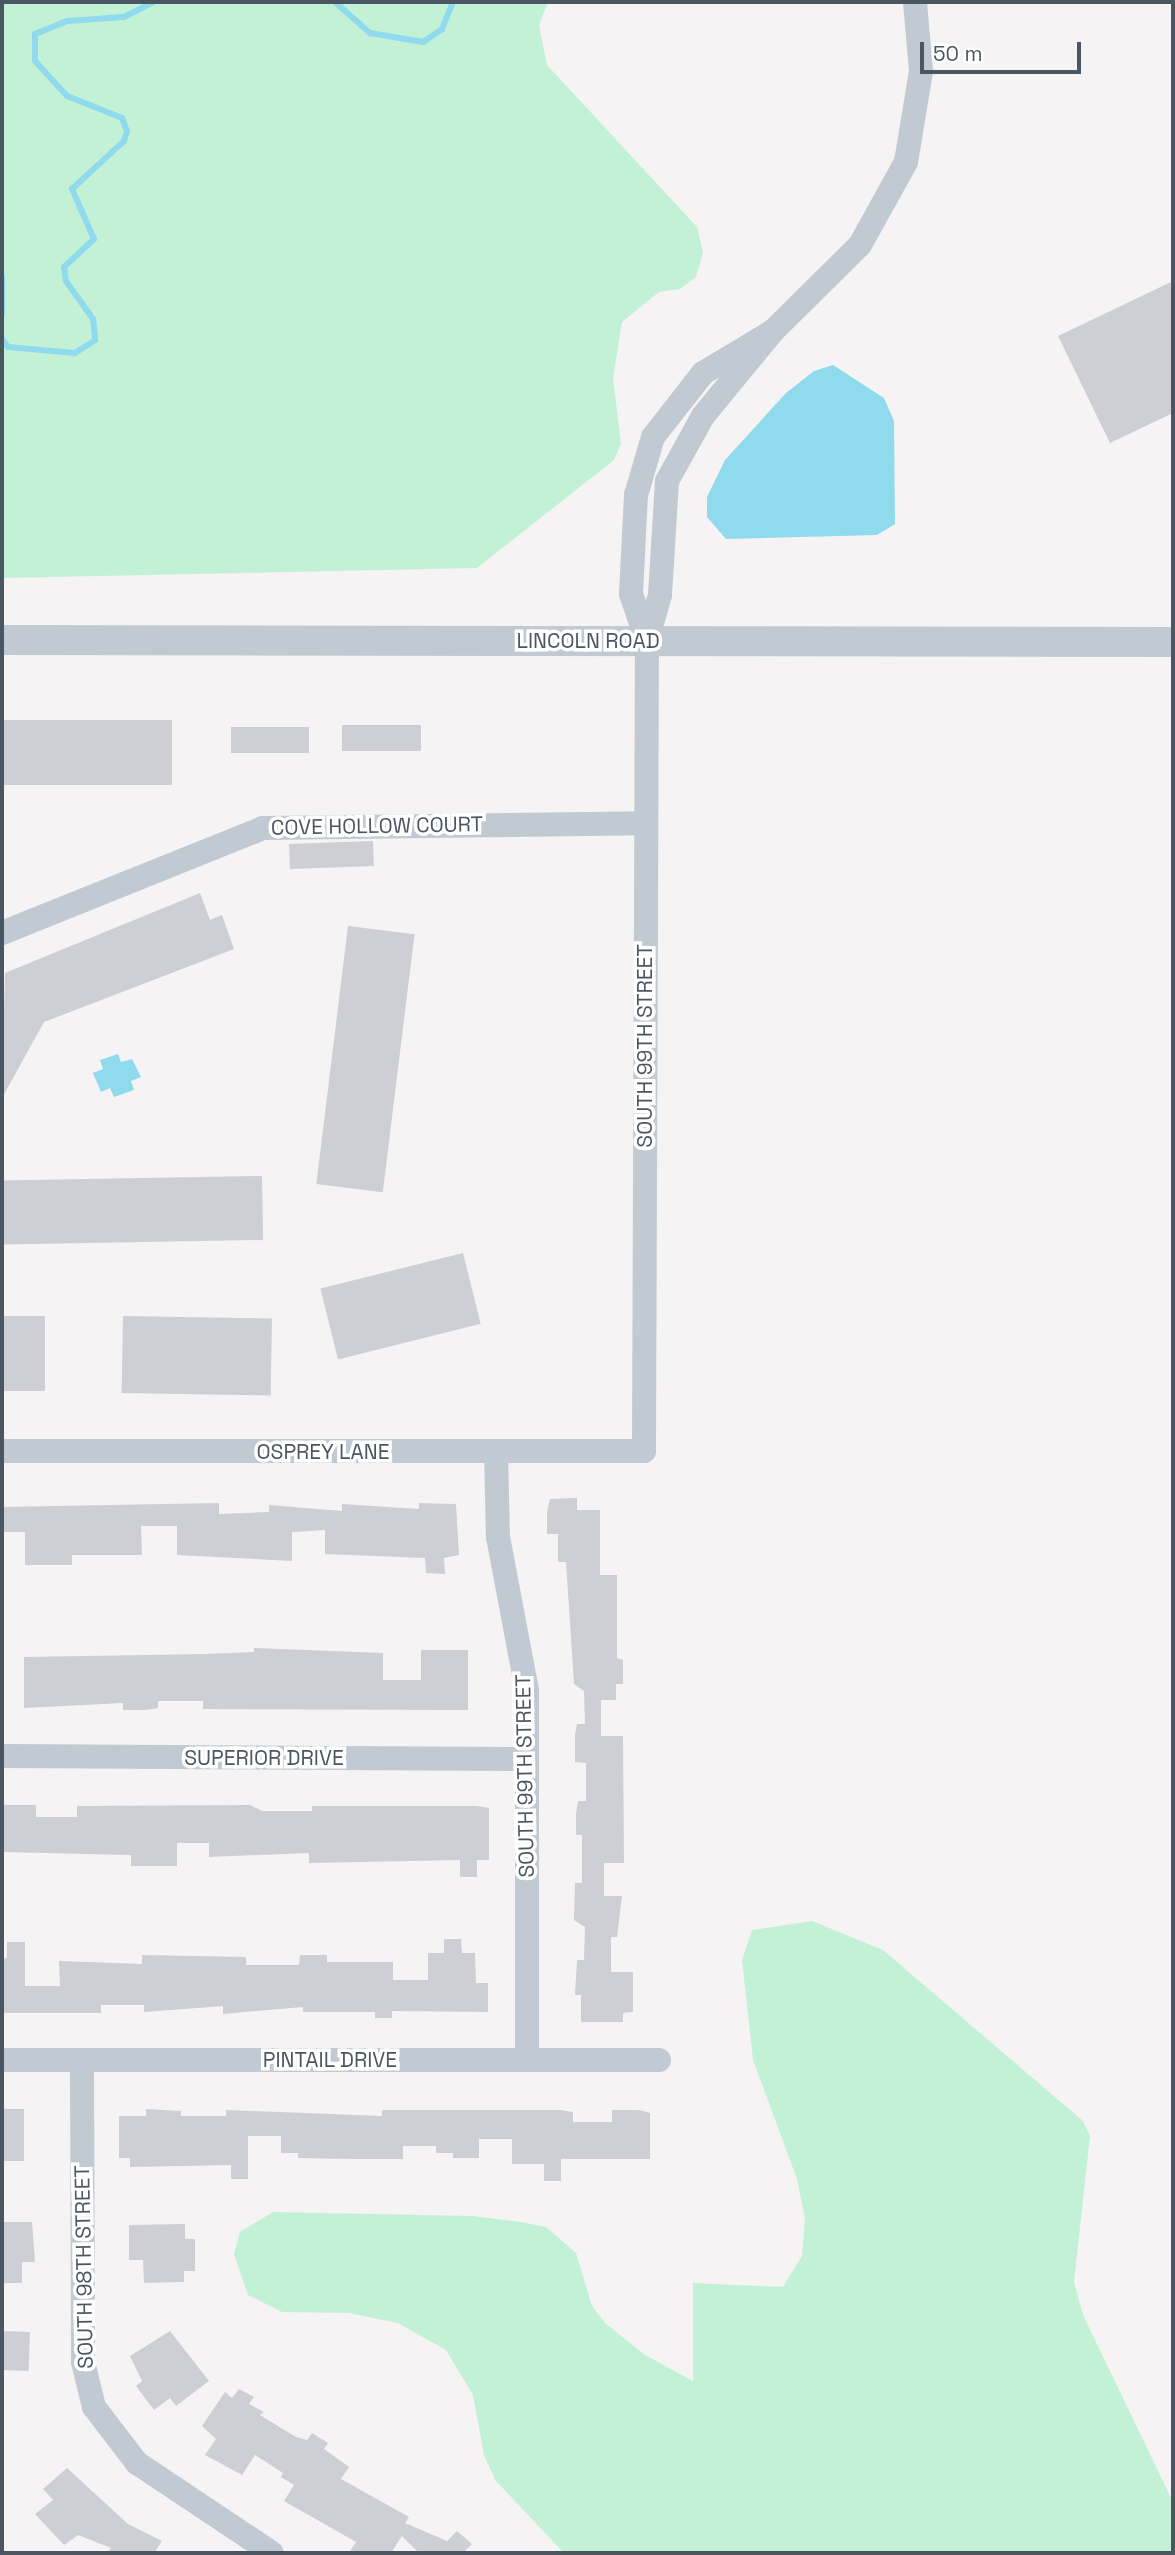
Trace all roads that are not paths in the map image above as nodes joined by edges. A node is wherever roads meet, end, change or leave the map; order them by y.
1 (915, 2) edge
2 (2, 640) edge
3 (647, 641) junction
4 (1173, 642) edge
5 (645, 823) junction
6 (2, 933) edge
7 (2, 1451) edge
8 (645, 1451) joint
9 (496, 1452) junction
10 (2, 1756) edge
11 (527, 1759) junction
12 (2, 2060) edge
13 (82, 2060) junction
14 (527, 2060) junction
15 (659, 2060) dead end
16 (272, 2553) edge

1 - 3 street
2 - 3 street, LINCOLN ROAD
3 - 4 street, LINCOLN ROAD
3 - 5 street, SOUTH 99TH STREET
5 - 6 street, COVE HOLLOW COURT
5 - 8 street, SOUTH 99TH STREET
7 - 9 street, OSPREY LANE
8 - 9 street, OSPREY LANE
9 - 11 street, SOUTH 99TH STREET
10 - 11 street, SUPERIOR DRIVE
11 - 14 street, SOUTH 99TH STREET
12 - 13 street, PINTAIL DRIVE
13 - 14 street, PINTAIL DRIVE
13 - 16 street, SOUTH 98TH STREET
14 - 15 street, PINTAIL DRIVE

